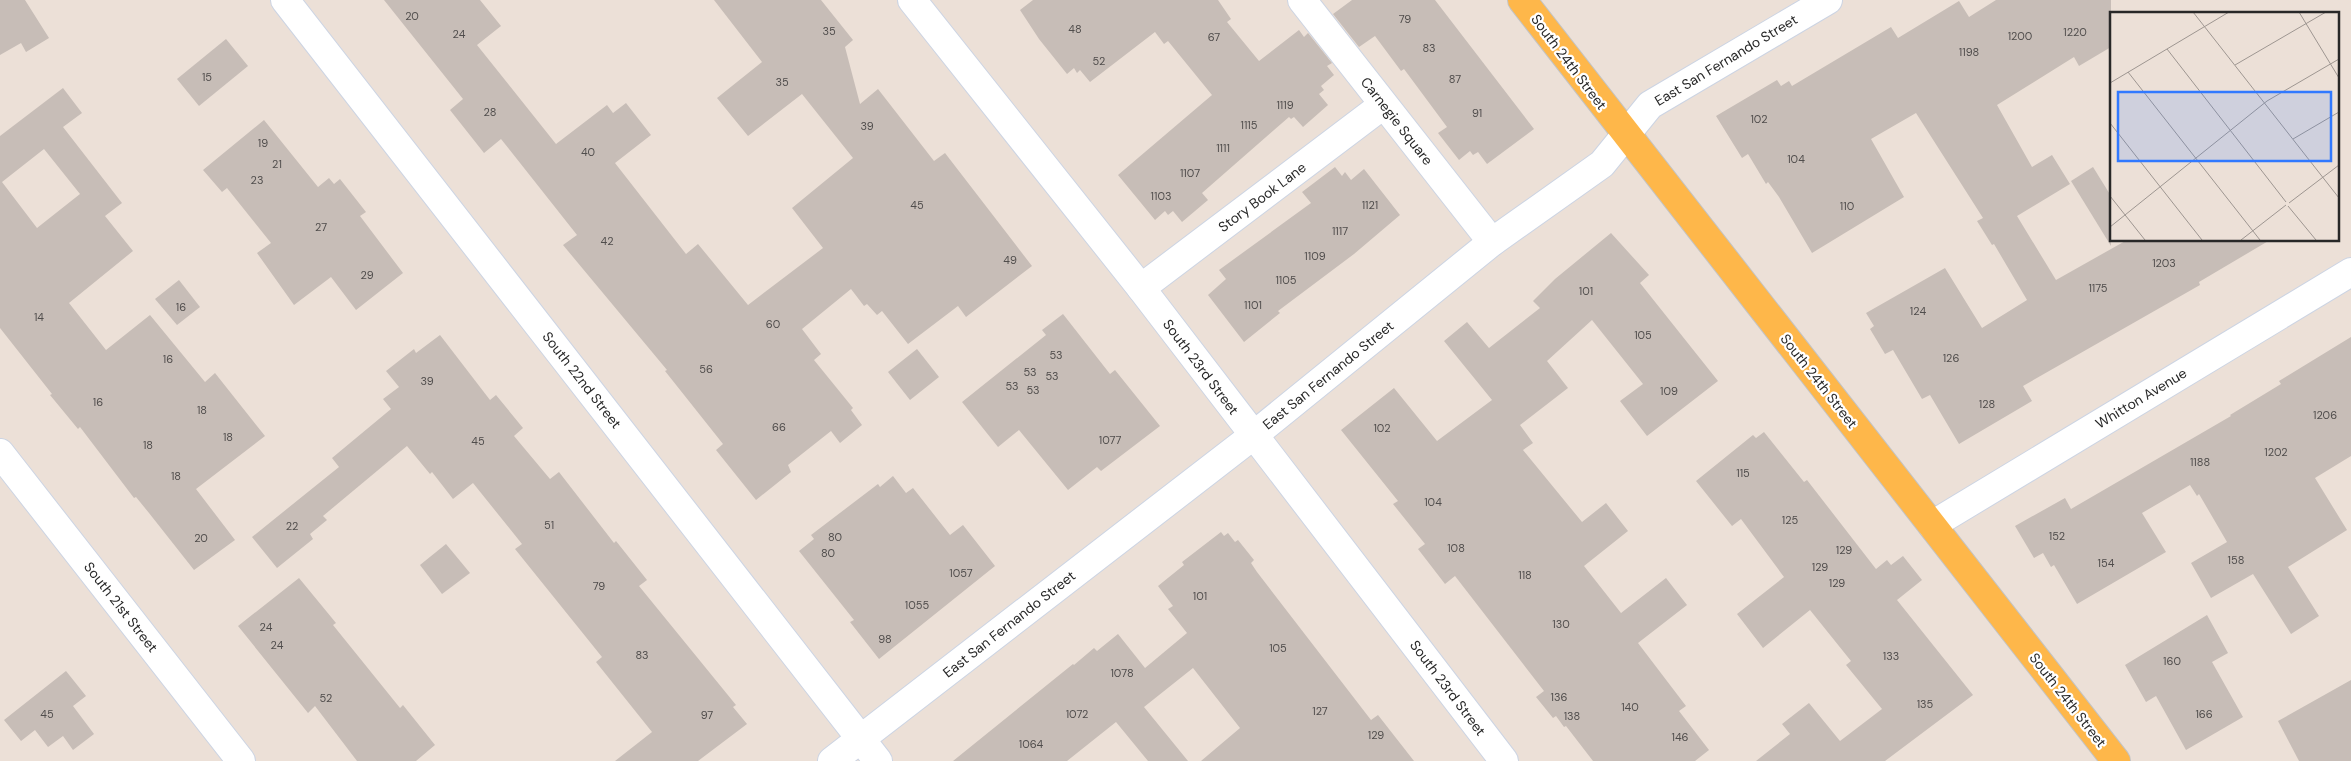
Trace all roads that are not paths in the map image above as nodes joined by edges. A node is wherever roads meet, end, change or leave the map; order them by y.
1 (285, 0) edge
2 (912, 0) edge
3 (1302, 0) edge
4 (1522, 0) edge
5 (1828, 0) edge
6 (1383, 105) junction
7 (1625, 134) junction
8 (1492, 242) junction
9 (2351, 272) edge
10 (1141, 288) junction
11 (1254, 435) junction
12 (0, 453) edge
13 (1932, 524) junction
14 (860, 738) junction
15 (242, 761) edge
16 (832, 761) edge
17 (878, 761) edge
18 (1504, 761) edge
19 (2116, 761) edge

1 - 14 street, South 22nd Street
2 - 10 street, South 23rd Street
3 - 6 street, Carnegie Square
4 - 7 main road, South 24th Street
5 - 7 street, East San Fernando Street
6 - 8 street, Carnegie Square
6 - 10 street, Story Book Lane
7 - 8 street, East San Fernando Street
7 - 13 main road, South 24th Street
8 - 11 street, East San Fernando Street
9 - 13 street, Whitton Avenue
10 - 11 street, South 23rd Street
11 - 14 street, East San Fernando Street
11 - 18 street, South 23rd Street
12 - 15 street, South 21st Street
13 - 19 main road, South 24th Street
14 - 16 street, East San Fernando Street
14 - 17 street, South 22nd Street

